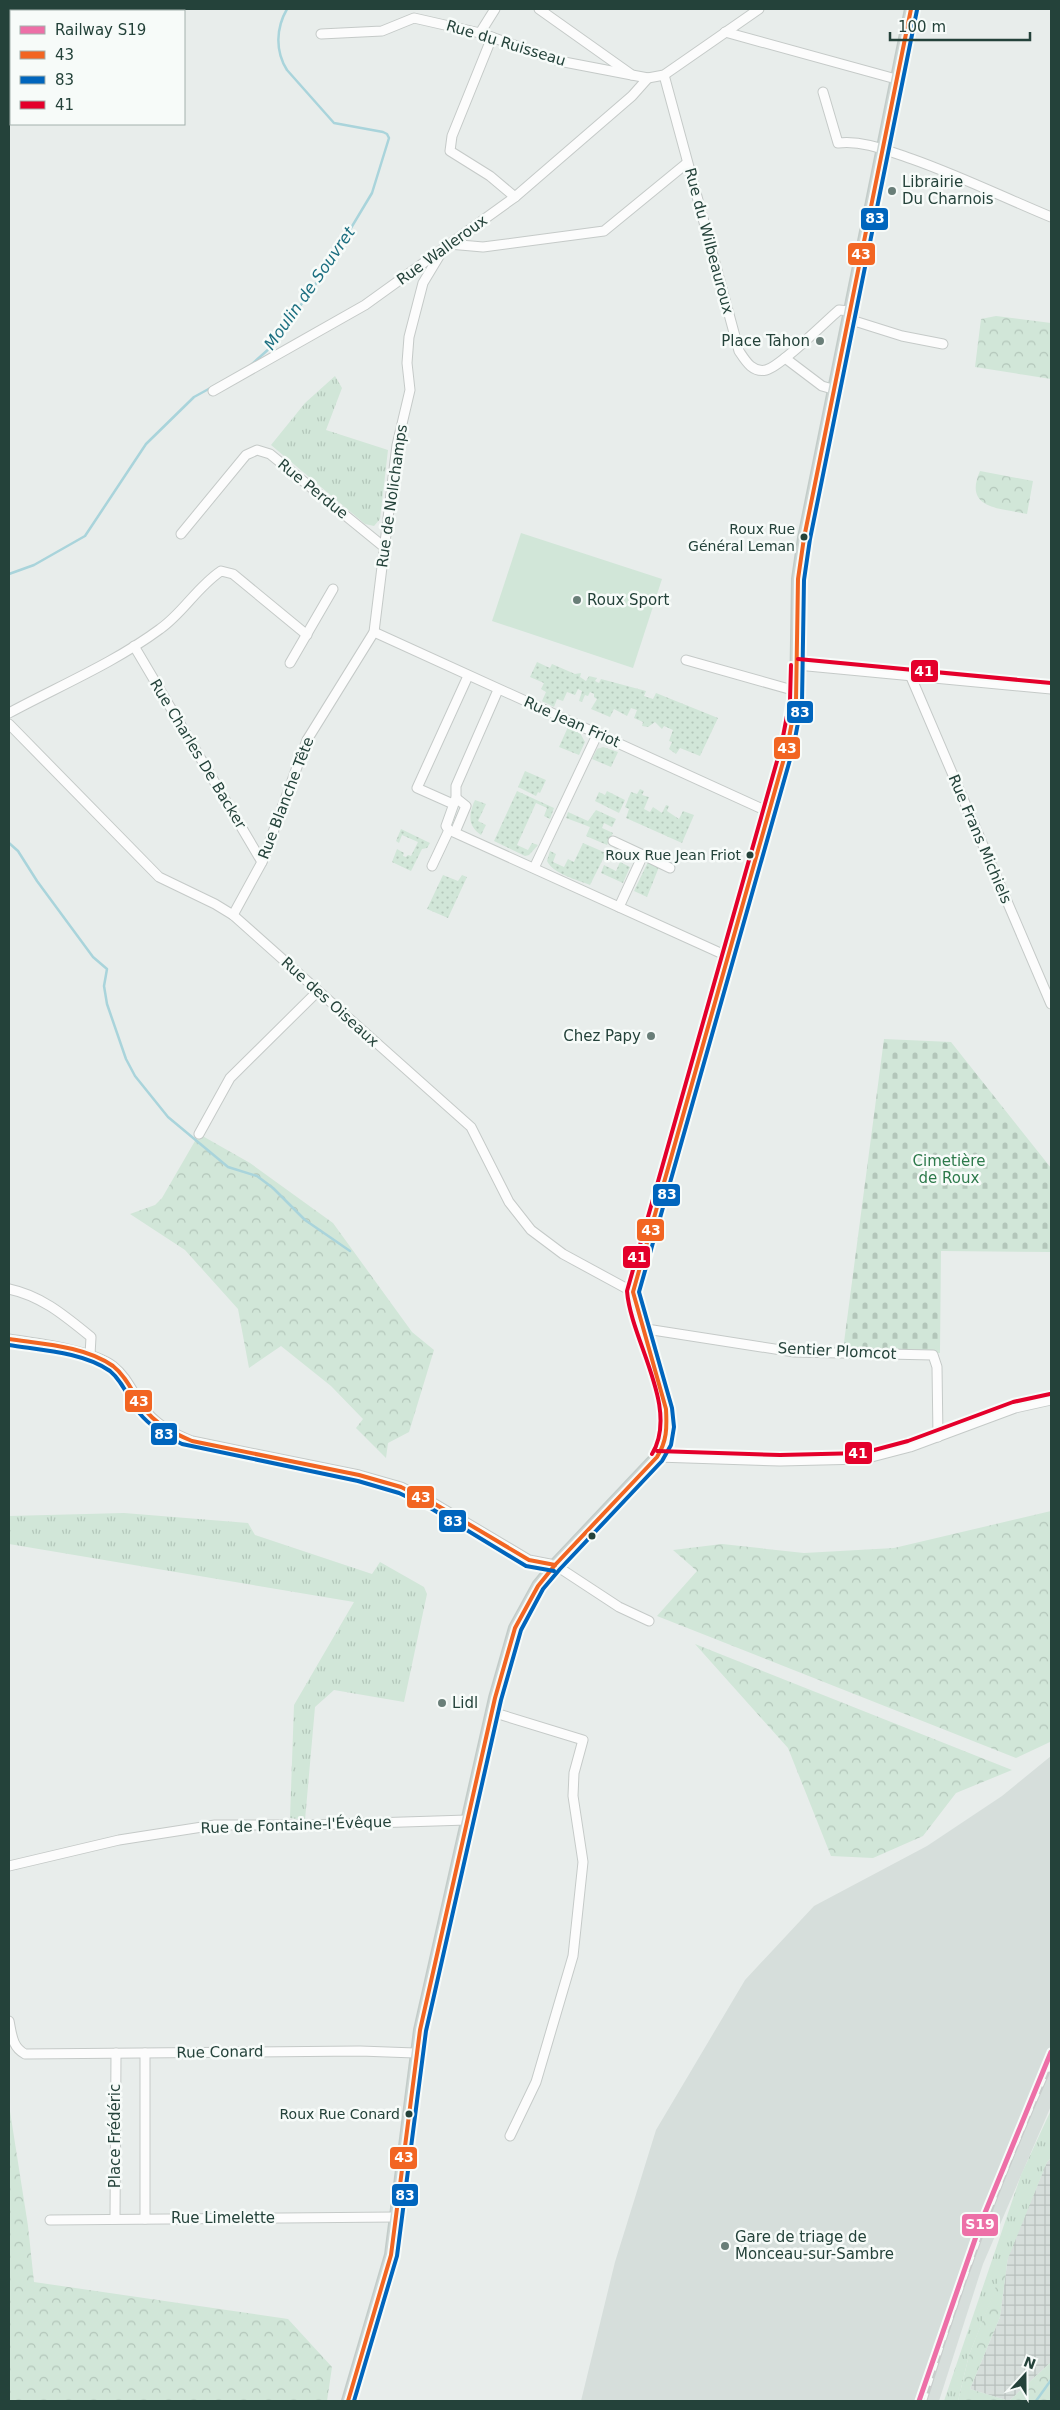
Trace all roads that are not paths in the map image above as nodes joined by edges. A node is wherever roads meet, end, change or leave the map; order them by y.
1 (495, 9) edge
2 (539, 9) edge
3 (759, 9) edge
4 (910, 9) edge
5 (725, 32) junction
6 (480, 33) junction
7 (321, 34) dead end
8 (492, 37) junction
9 (632, 75) junction
10 (664, 75) junction
11 (648, 78) junction
12 (896, 79) junction
13 (823, 92) dead end
14 (883, 149) junction
15 (687, 163) junction
16 (515, 197) junction
17 (1051, 217) edge
18 (447, 246) junction
19 (849, 315) junction
20 (943, 344) dead end
21 (784, 358) junction
22 (836, 390) junction
23 (213, 391) dead end
24 (181, 534) dead end
25 (384, 547) junction
26 (333, 589) dead end
27 (374, 632) junction
28 (307, 635) junction
29 (134, 646) junction
30 (686, 660) dead end
31 (290, 663) dead end
32 (797, 665) junction
33 (468, 676) junction
34 (911, 677) junction
35 (1051, 689) edge
36 (498, 690) junction
37 (796, 691) junction
38 (9, 713) edge
39 (9, 724) edge
40 (598, 734) junction
41 (454, 801) junction
42 (769, 812) junction
43 (450, 829) junction
44 (613, 841) dead end
45 (644, 855) junction
46 (262, 862) junction
47 (432, 866) dead end
48 (534, 868) junction
49 (670, 868) dead end
50 (619, 907) junction
51 (233, 916) junction
52 (727, 956) junction
53 (318, 991) junction
54 (1050, 1002) edge
55 (199, 1134) dead end
56 (9, 1289) edge
57 (633, 1292) junction
58 (640, 1328) junction
59 (9, 1338) edge
60 (90, 1355) junction
61 (1051, 1400) edge
62 (938, 1437) junction
63 (657, 1457) junction
64 (555, 1565) junction
65 (649, 1621) dead end
66 (492, 1712) junction
67 (467, 1820) junction
68 (9, 1866) edge
69 (9, 2021) edge
70 (116, 2053) junction
71 (145, 2053) junction
72 (415, 2053) junction
73 (510, 2136) dead end
74 (396, 2216) junction
75 (115, 2219) junction
76 (145, 2219) junction
77 (50, 2220) dead end
78 (348, 2401) edge

1 - 6 street
2 - 9 street
3 - 5 street
4 - 12 main road
5 - 10 street
5 - 12 street
6 - 7 street, Rue du Ruisseau
6 - 8 street, Rue du Ruisseau
8 - 9 street, Rue du Ruisseau
8 - 16 street
9 - 11 street, Rue du Ruisseau
10 - 11 street
10 - 15 street, Rue du Wilbeauroux
11 - 16 street, Rue Walleroux
12 - 14 main road
13 - 14 street
14 - 17 street
14 - 19 main road
15 - 18 street
15 - 21 street, Rue du Wilbeauroux
16 - 18 street, Rue Walleroux
18 - 23 street, Rue Walleroux
18 - 25 street, Rue de Nolichamps
19 - 20 street
19 - 21 street, Rue du Wilbeauroux
19 - 22 main road
21 - 22 street
22 - 32 main road
24 - 25 street, Rue Perdue
25 - 27 street, Rue de Nolichamps
26 - 28 street
27 - 33 street, Rue Jean Friot
27 - 46 street, Rue Blanche Tête
28 - 29 street
28 - 31 street
29 - 38 street
29 - 46 street, Rue Charles De Backer
30 - 37 street
32 - 34 street
32 - 37 main road
33 - 36 street, Rue Jean Friot
33 - 41 street
34 - 35 street
34 - 54 street, Rue Frans Michiels
36 - 40 street, Rue Jean Friot
36 - 41 street
37 - 42 main road
39 - 51 street, Rue des Oiseaux
40 - 42 street, Rue Jean Friot
40 - 48 street
41 - 43 street
41 - 43 street
42 - 52 main road
43 - 47 street
43 - 48 street
44 - 45 street
45 - 49 street
45 - 50 street
46 - 51 street, Rue Blanche Tête
48 - 50 street
50 - 52 street
51 - 53 street, Rue des Oiseaux
52 - 57 main road
53 - 55 street
53 - 57 street, Rue des Oiseaux
56 - 60 street
57 - 58 main road
58 - 62 street, Sentier Plomcot
58 - 63 main road
59 - 60 street
60 - 64 street
61 - 62 street
62 - 63 street
63 - 64 main road
64 - 65 street
64 - 66 main road
66 - 67 main road
66 - 73 street
67 - 68 street, Rue de Fontaine-l'Évêque
67 - 72 main road
69 - 70 street, Rue Conard
70 - 71 street, Rue Conard
70 - 75 street, Place Frédéric
71 - 72 street, Rue Conard
71 - 76 street, Place Frédéric
72 - 74 main road
74 - 76 street, Rue Limelette
74 - 78 main road
75 - 76 street, Rue Limelette
75 - 77 street, Rue Limelette

